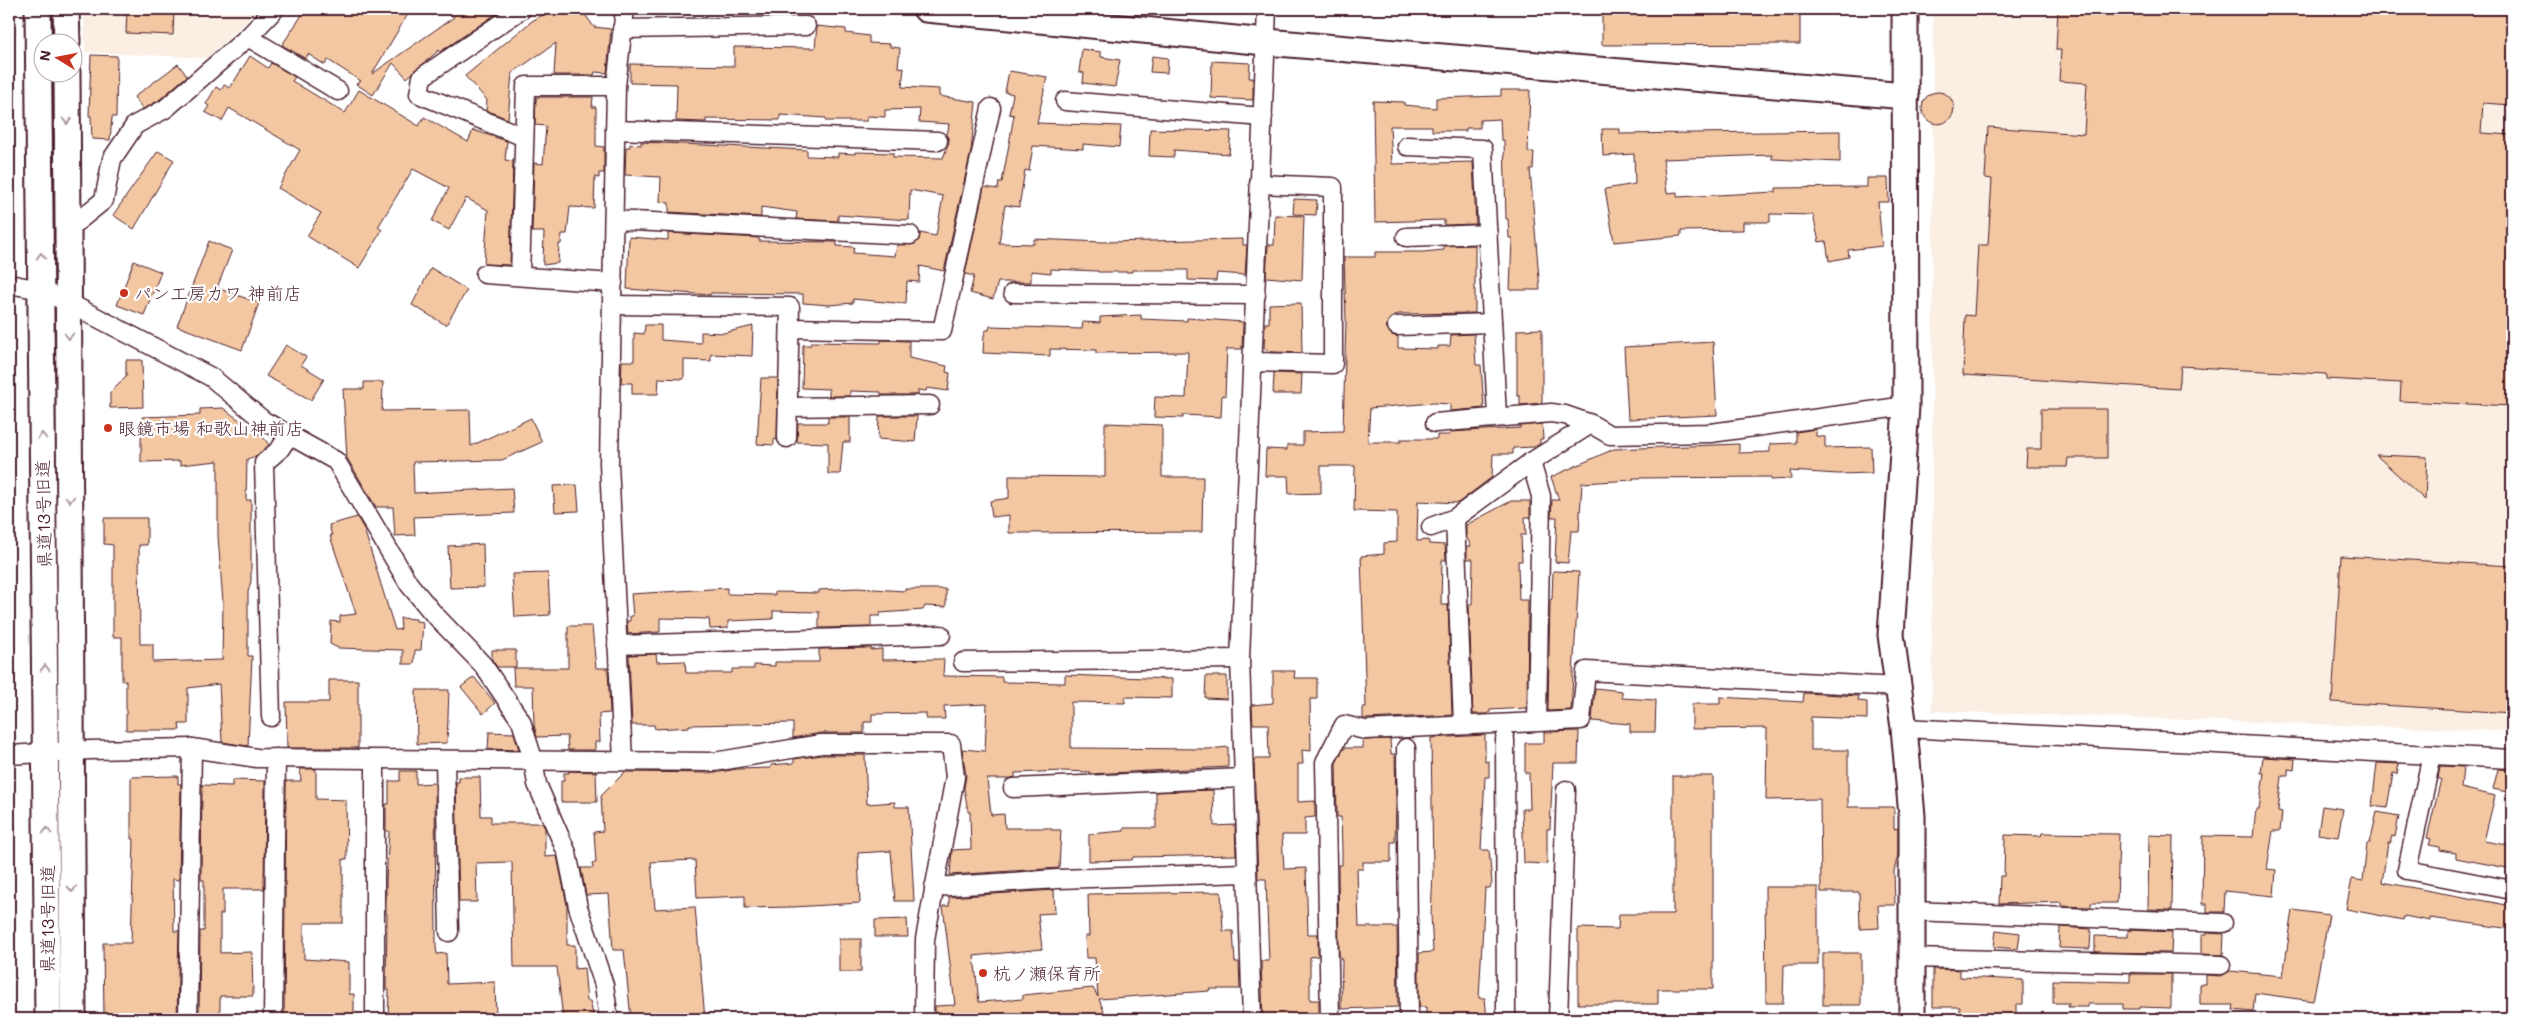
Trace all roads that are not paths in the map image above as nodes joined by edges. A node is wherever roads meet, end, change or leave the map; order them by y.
1 (38, 9) edge
2 (66, 9) edge
3 (276, 9) edge
4 (522, 9) edge
5 (625, 9) edge
6 (926, 9) edge
7 (1267, 9) edge
8 (1904, 9) edge
9 (806, 26) dead end
10 (622, 29) junction
11 (67, 32) edge
12 (248, 37) junction
13 (1266, 42) junction
14 (67, 82) edge
15 (616, 86) junction
16 (338, 91) dead end
17 (1906, 96) junction
18 (1065, 101) dead end
19 (991, 108) dead end
20 (1262, 117) junction
21 (616, 130) junction
22 (524, 137) junction
23 (938, 141) dead end
24 (1407, 146) dead end
25 (1259, 184) junction
26 (614, 220) junction
27 (68, 229) junction
28 (1488, 234) junction
29 (910, 235) dead end
30 (1406, 237) dead end
31 (486, 274) dead end
32 (520, 276) junction
33 (613, 283) junction
34 (9, 284) edge
35 (41, 290) junction
36 (1012, 293) dead end
37 (1256, 295) junction
38 (69, 303) junction
39 (612, 305) junction
40 (1492, 323) junction
41 (1397, 326) dead end
42 (790, 328) junction
43 (1253, 362) junction
44 (930, 405) dead end
45 (1906, 406) junction
46 (788, 407) junction
47 (1496, 416) junction
48 (1435, 423) dead end
49 (1590, 424) junction
50 (289, 435) junction
51 (787, 438) dead end
52 (1532, 462) junction
53 (1455, 518) junction
54 (1431, 527) dead end
55 (941, 636) dead end
56 (618, 645) junction
57 (1240, 659) junction
58 (963, 662) dead end
59 (1898, 687) junction
60 (270, 717) dead end
61 (1537, 721) junction
62 (1463, 725) junction
63 (1904, 728) junction
64 (1506, 739) dead end
65 (192, 748) junction
66 (1406, 748) dead end
67 (71, 751) junction
68 (46, 752) junction
69 (9, 755) edge
70 (2432, 755) junction
71 (276, 758) junction
72 (534, 759) junction
73 (2512, 759) edge
74 (375, 760) junction
75 (445, 761) junction
76 (623, 761) junction
77 (1244, 778) junction
78 (1013, 788) dead end
79 (1566, 790) dead end
80 (1247, 873) junction
81 (934, 887) junction
82 (2512, 890) edge
83 (1912, 910) junction
84 (2223, 923) dead end
85 (449, 932) dead end
86 (1912, 958) junction
87 (2221, 965) dead end
88 (48, 1019) edge
89 (73, 1019) edge
90 (188, 1019) edge
91 (273, 1019) edge
92 (375, 1019) edge
93 (609, 1019) edge
94 (924, 1019) edge
95 (1252, 1019) edge
96 (1330, 1019) edge
97 (1409, 1019) edge
98 (1506, 1019) edge
99 (1558, 1019) edge
100 (1912, 1019) edge

35 -> 1 street, 県道13号旧道
2 - 11 street
3 - 12 street
4 - 22 street
5 - 10 street
6 - 13 street
7 - 13 street
8 - 17 street
9 - 10 street
10 - 15 street
12 - 16 street
12 - 27 street
13 - 17 street
13 - 20 street
14 -> 27 street, 県道13号旧道
15 - 21 street
15 - 22 street
17 - 45 street
18 - 20 street
19 - 42 street
20 - 25 street
21 - 23 street
21 - 26 street
22 - 32 street
24 - 28 street
25 - 37 street
25 - 43 street
26 - 29 street
26 - 33 street
27 - 38 street, 県道13号旧道
28 - 30 street
28 - 40 street
31 - 32 street
32 - 33 street
33 - 39 street
34 - 35 street
35 - 38 street
68 -> 35 street, 県道13号旧道
36 - 37 street
37 - 43 street
38 - 50 street
38 -> 67 street, 県道13号旧道
39 - 42 street
39 - 56 street
40 - 41 street
40 - 47 street
42 - 46 street
43 - 57 street
44 - 46 street
45 - 49 street
45 - 59 street
46 - 51 street
47 - 48 street
47 - 49 street
49 - 52 street
50 - 60 street
50 - 72 street
52 - 53 street
52 - 61 street
53 - 54 street
53 - 62 street
55 - 56 street
56 - 76 street
57 - 58 street
57 - 77 street
59 - 61 street
59 - 63 street
61 - 62 street
62 - 96 street
63 - 70 street
63 - 83 street
64 - 98 street
65 - 67 street
65 - 71 street
65 - 90 street
66 - 97 street
67 - 68 street
67 -> 89 street, 県道13号旧道
68 - 69 street
88 -> 68 street, 県道13号旧道
70 - 73 street
70 - 82 street
71 - 74 street
71 - 91 street
72 - 75 street
72 - 76 street
72 - 93 street
74 - 75 street
74 - 92 street
75 - 85 street
76 - 81 street
77 - 78 street
77 - 80 street
79 - 99 street
80 - 81 street
80 - 95 street
81 - 94 street
83 - 84 street
83 - 86 street
86 - 87 street
86 - 100 street

